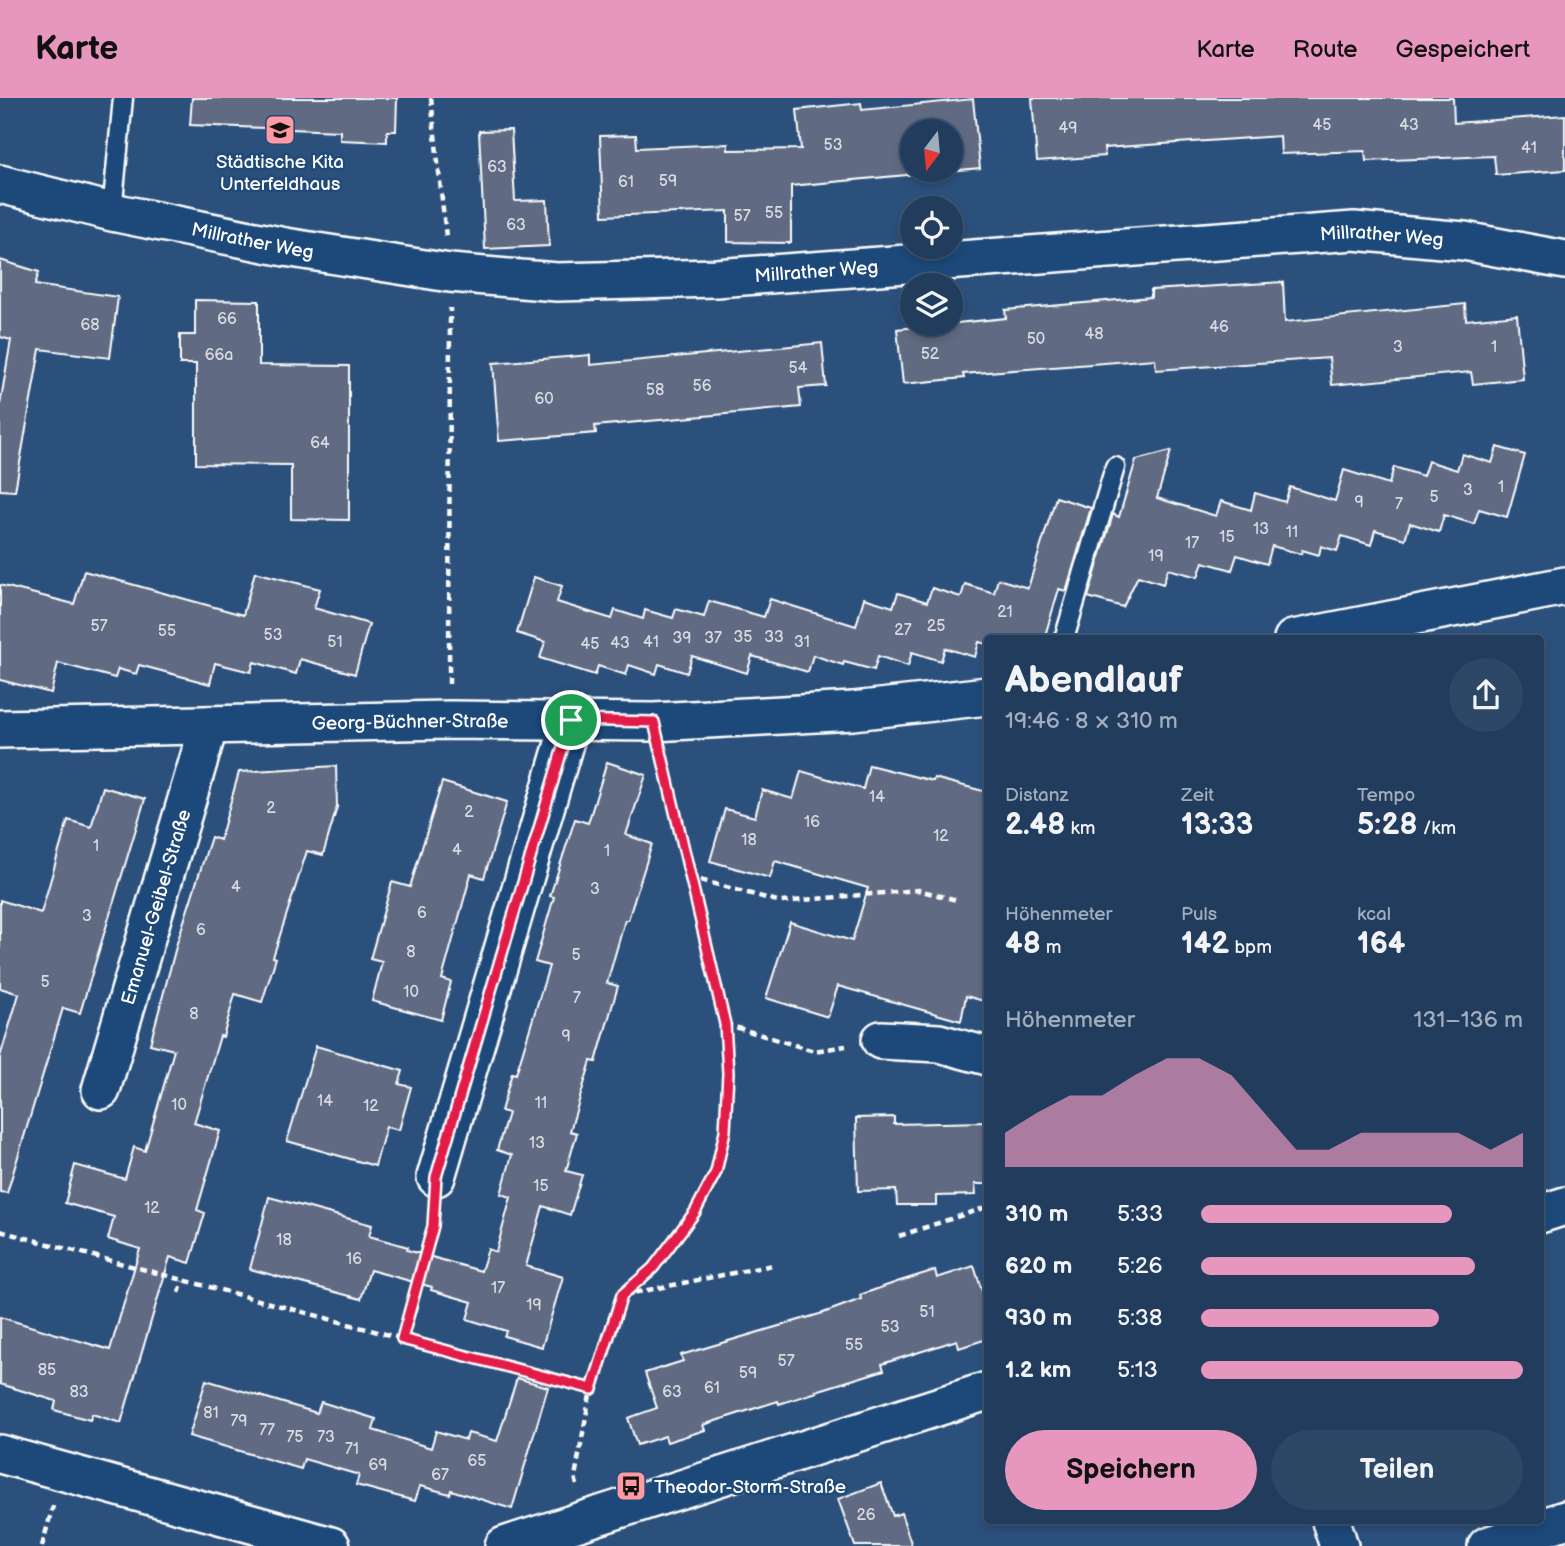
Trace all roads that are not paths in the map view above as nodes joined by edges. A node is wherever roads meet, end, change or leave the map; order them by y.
1 (122, 98) edge
2 (0, 184) edge
3 (112, 212) junction
4 (1565, 260) edge
5 (1115, 467) dead end
6 (1565, 586) edge
7 (1065, 635) edge
8 (1314, 635) edge
9 (984, 696) edge
10 (571, 720) junction
11 (209, 725) junction
12 (0, 729) edge
13 (881, 1041) road end
14 (984, 1055) edge
15 (101, 1090) dead end
16 (436, 1177) road end
17 (1565, 1206) edge
18 (1544, 1213) edge
19 (984, 1392) edge
20 (0, 1454) edge
21 (1565, 1520) edge
22 (1332, 1524) edge
23 (331, 1546) edge
24 (505, 1546) edge
25 (1339, 1546) edge
26 (1488, 1546) edge

1 - 3 lane
2 - 3 street, Millrather Weg
3 - 4 street, Millrather Weg
5 - 7 lane
6 - 8 street
9 - 10 street, Georg-Büchner-Straße
10 - 11 street, Georg-Büchner-Straße
10 - 16 street
11 - 12 street, Georg-Büchner-Straße
11 - 15 street, Emanuel-Geibel-Straße
13 - 14 street
17 - 18 street
19 - 24 street
20 - 23 street
21 - 26 street
22 - 25 street

